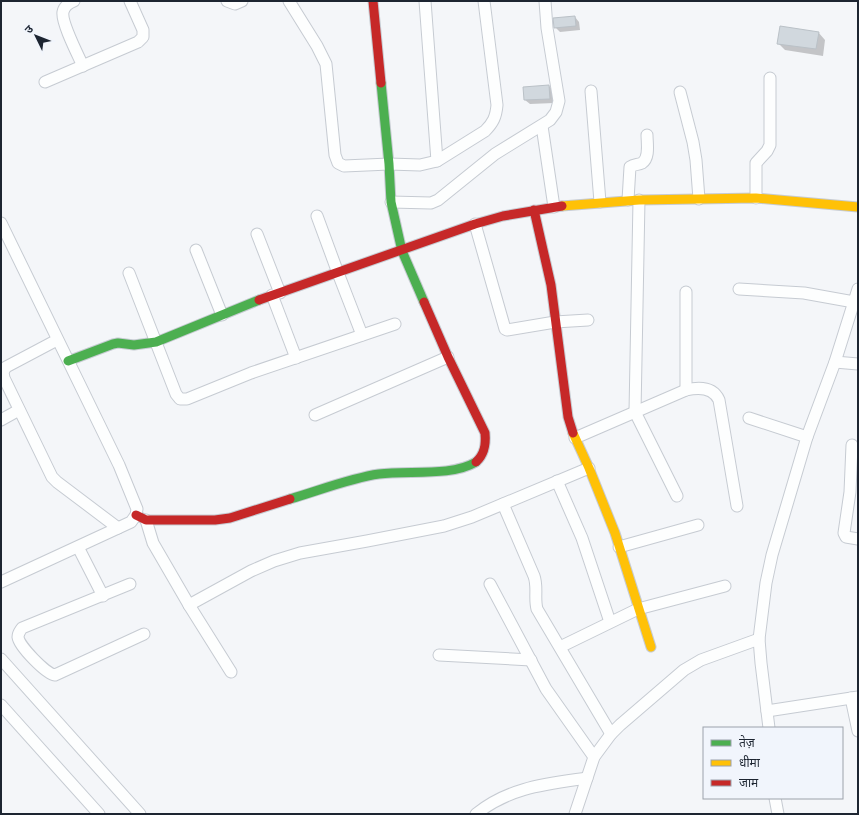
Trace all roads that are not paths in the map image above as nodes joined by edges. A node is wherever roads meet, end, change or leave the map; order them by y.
1 (74, 1) edge
2 (130, 1) edge
3 (227, 1) edge
4 (242, 1) edge
5 (289, 1) edge
6 (373, 1) edge
7 (425, 1) edge
8 (484, 1) edge
9 (545, 1) edge
10 (83, 66) junction
11 (770, 78) dead end
12 (45, 82) dead end
13 (591, 91) dead end
14 (680, 92) dead end
15 (542, 126) junction
16 (647, 135) dead end
17 (437, 161) junction
18 (389, 164) junction
19 (756, 198) junction
20 (699, 199) junction
21 (633, 200) junction
22 (391, 202) junction
23 (600, 202) junction
24 (554, 207) junction
25 (858, 207) edge
26 (534, 210) junction
27 (317, 216) dead end
28 (1, 223) edge
29 (475, 224) junction
30 (258, 234) dead end
31 (196, 250) dead end
32 (402, 251) junction
33 (129, 273) dead end
34 (338, 273) junction
35 (740, 289) dead end
36 (858, 289) edge
37 (686, 292) dead end
38 (276, 294) junction
39 (854, 302) junction
40 (222, 315) junction
41 (588, 320) dead end
42 (555, 322) junction
43 (395, 324) dead end
44 (362, 335) junction
45 (57, 340) junction
46 (156, 342) junction
47 (448, 357) junction
48 (296, 358) junction
49 (68, 361) junction
50 (836, 362) junction
51 (858, 364) edge
52 (686, 390) junction
53 (19, 410) junction
54 (635, 412) junction
55 (315, 415) dead end
56 (749, 418) dead end
57 (1, 420) edge
58 (807, 437) junction
59 (575, 438) junction
60 (852, 445) dead end
61 (588, 468) junction
62 (557, 481) junction
63 (854, 491) edge
64 (677, 496) dead end
65 (503, 504) junction
66 (738, 506) dead end
67 (141, 518) junction
68 (698, 525) dead end
69 (118, 528) junction
70 (858, 539) edge
71 (78, 547) junction
72 (619, 547) junction
73 (1, 582) edge
74 (130, 584) dead end
75 (490, 584) dead end
76 (725, 586) dead end
77 (103, 596) junction
78 (189, 605) junction
79 (638, 609) junction
80 (610, 622) junction
81 (144, 634) dead end
82 (759, 639) junction
83 (560, 646) junction
84 (651, 647) dead end
85 (439, 655) dead end
86 (1, 659) edge
87 (531, 660) junction
88 (231, 672) dead end
89 (855, 698) edge
90 (1, 705) edge
91 (767, 711) junction
92 (769, 727) edge
93 (858, 731) edge
94 (611, 734) junction
95 (594, 757) junction
96 (587, 778) junction
97 (774, 799) edge
98 (99, 814) edge
99 (140, 814) edge
100 (476, 814) edge
101 (575, 814) edge
102 (778, 814) edge

1 - 10 street
2 - 10 street
3 - 4 street
5 - 18 street
6 - 18 street
7 - 17 street
8 - 17 street
9 - 15 street
10 - 12 street
11 - 19 street
13 - 23 street
14 - 20 street
15 - 22 street
15 - 24 street
16 - 21 street
17 - 18 street
18 - 22 street
19 - 20 street
19 - 25 street
20 - 21 street
21 - 23 street
21 - 54 street
22 - 32 street
23 - 24 street
24 - 26 street
26 - 29 street
26 - 42 street
27 - 34 street
28 - 45 street
29 - 32 street
29 - 42 street
30 - 38 street
31 - 40 street
32 - 34 street
32 - 47 street
33 - 46 street
34 - 38 street
34 - 44 street
35 - 39 street
36 - 39 street
37 - 52 street
38 - 40 street
38 - 48 street
39 - 50 street
40 - 46 street
41 - 42 street
42 - 59 street
43 - 44 street
44 - 48 street
45 - 49 street
45 - 53 street
46 - 48 street
46 - 49 street
47 - 55 street
47 - 67 street
49 - 67 street
50 - 51 street
50 - 58 street
52 - 54 street
52 - 66 street
53 - 57 street
53 - 69 street
54 - 59 street
54 - 64 street
56 - 58 street
58 - 82 street
59 - 61 street
60 - 63 street
61 - 62 street
61 - 72 street
62 - 65 street
62 - 80 street
63 - 70 street
65 - 78 street
65 - 83 street
67 - 69 street
67 - 78 street
68 - 72 street
69 - 71 street
71 - 73 street
71 - 77 street
72 - 79 street
74 - 77 street
75 - 87 street
76 - 79 street
77 - 81 street
78 - 88 street
79 - 80 street
79 - 84 street
80 - 83 street
82 - 91 street
82 - 94 street
83 - 94 street
85 - 87 street
86 - 99 street
87 - 95 street
89 - 91 street
89 - 93 street
90 - 98 street
91 - 92 street
94 - 95 street
95 - 96 street
96 - 100 street
96 - 101 street
97 - 102 street

